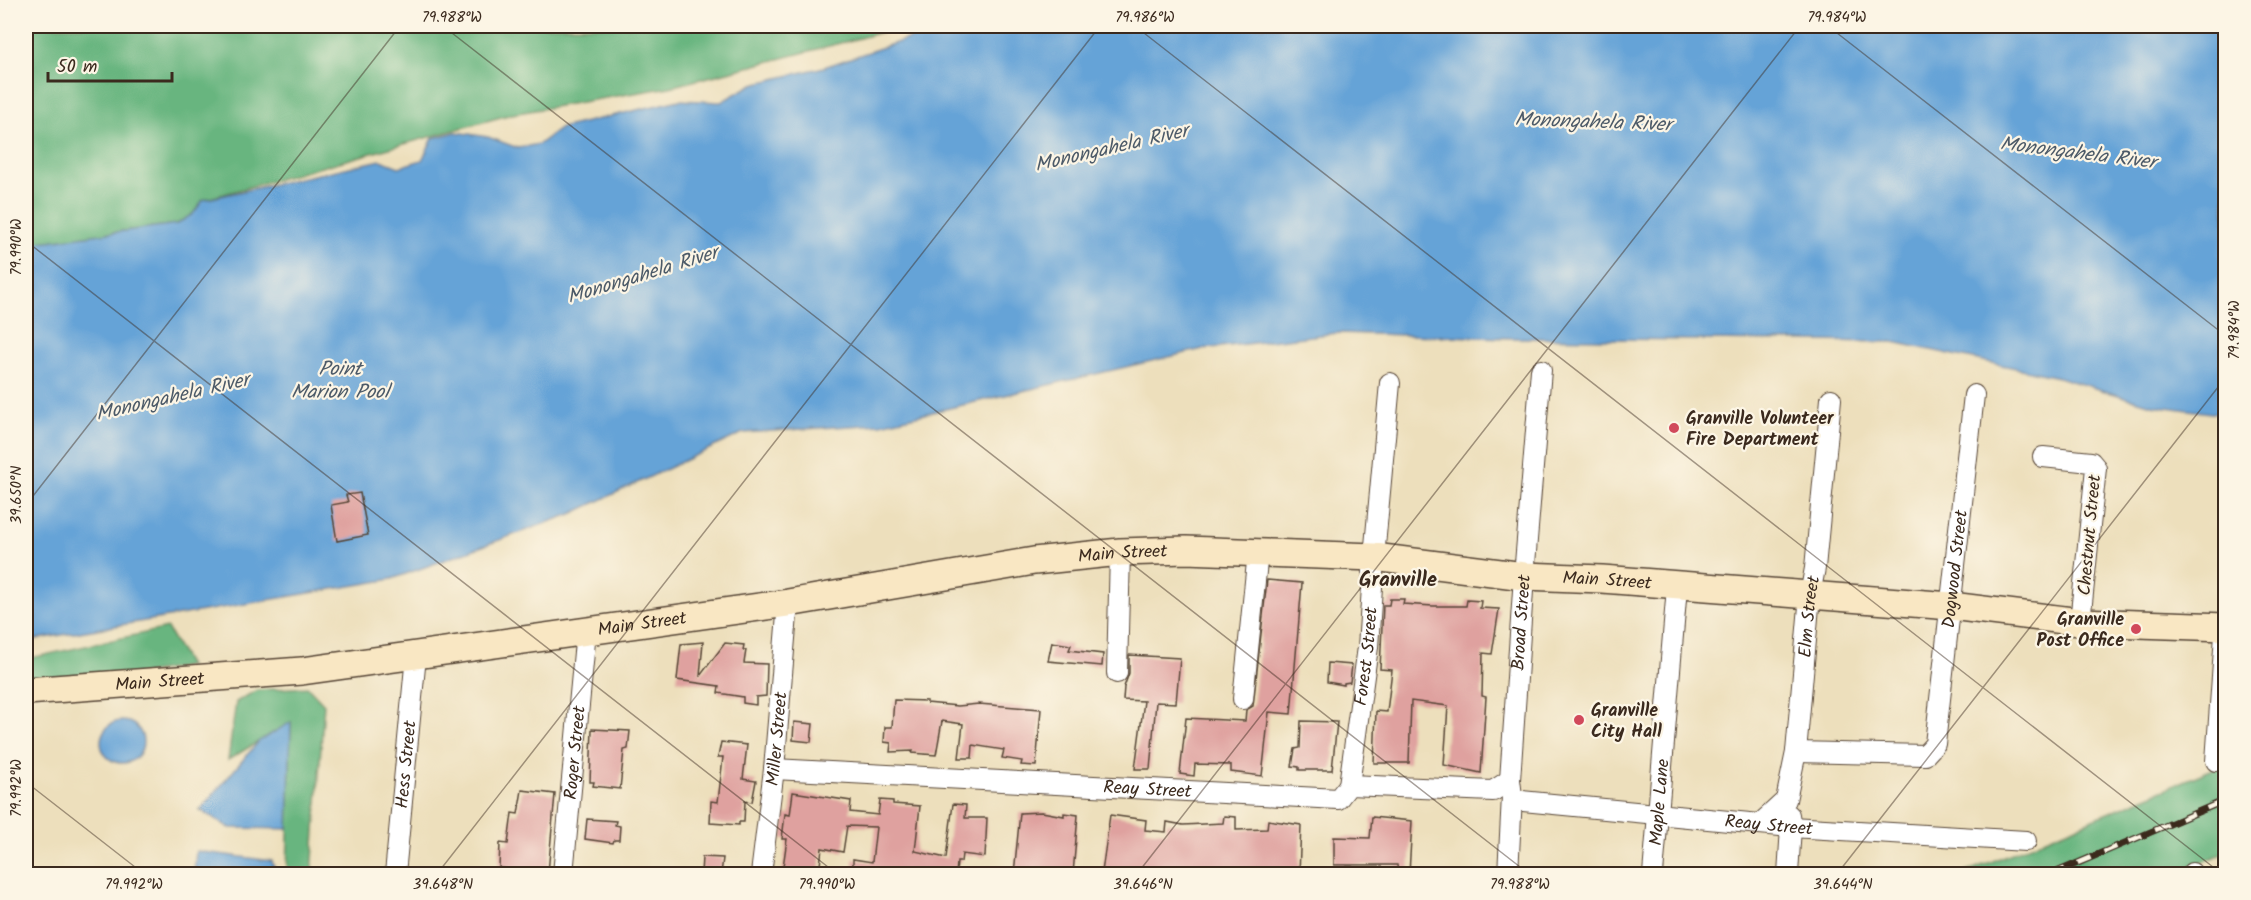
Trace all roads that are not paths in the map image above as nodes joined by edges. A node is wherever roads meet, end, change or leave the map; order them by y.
1 (1541, 370) dead end
2 (1390, 383) dead end
3 (1974, 395) dead end
4 (1831, 399) dead end
5 (2043, 457) dead end
6 (1120, 552) junction
7 (1258, 552) junction
8 (1374, 557) junction
9 (1524, 576) junction
10 (1677, 587) junction
11 (1810, 595) junction
12 (788, 603) junction
13 (1951, 606) junction
14 (2226, 621) edge
15 (2080, 622) junction
16 (2225, 627) edge
17 (586, 631) junction
18 (416, 656) junction
19 (1118, 673) dead end
20 (26, 691) edge
21 (1244, 699) dead end
22 (1796, 752) junction
23 (2216, 761) dead end
24 (774, 770) junction
25 (1349, 785) junction
26 (1511, 790) junction
27 (1786, 800) junction
28 (1658, 815) junction
29 (1761, 823) junction
30 (1791, 827) junction
31 (2026, 841) dead end
32 (396, 874) edge
33 (563, 874) edge
34 (761, 874) edge
35 (1508, 874) edge
36 (1653, 874) edge
37 (1788, 874) edge

1 - 9 street, Broad Street
2 - 8 street, Forest Street
3 - 13 street, Dogwood Street
4 - 11 street, Elm Street
5 - 15 street, Chestnut Street
6 - 7 main road, Main Street
6 - 12 main road, Main Street
6 - 19 street
7 - 8 main road, Main Street
7 - 21 street
8 - 9 main road, Main Street
8 - 25 street, Forest Street
9 - 10 main road, Main Street
9 - 26 street, Broad Street
10 - 11 main road, Main Street
10 - 28 street, Maple Lane
11 - 13 main road, Main Street
11 - 22 street, Elm Street
12 - 17 main road, Main Street
12 - 24 street, Miller Street
13 - 15 main road, Main Street
13 - 22 street, Dogwood Street
14 - 16 street
15 - 16 main road, Main Street
16 - 23 street
17 - 18 main road, Main Street
17 - 33 street, Roger Street
18 - 20 main road, Main Street
18 - 32 street, Hess Street
22 - 27 street, Elm Street
24 - 25 street, Reay Street
24 - 34 street, Miller Street
25 - 26 street, Reay Street
26 - 28 street, Reay Street
26 - 35 street, Broad Street
27 - 29 street
27 - 30 street
28 - 29 street, Reay Street
28 - 36 street, Maple Lane
29 - 30 street, Reay Street
30 - 31 street, Reay Street
30 - 37 street

